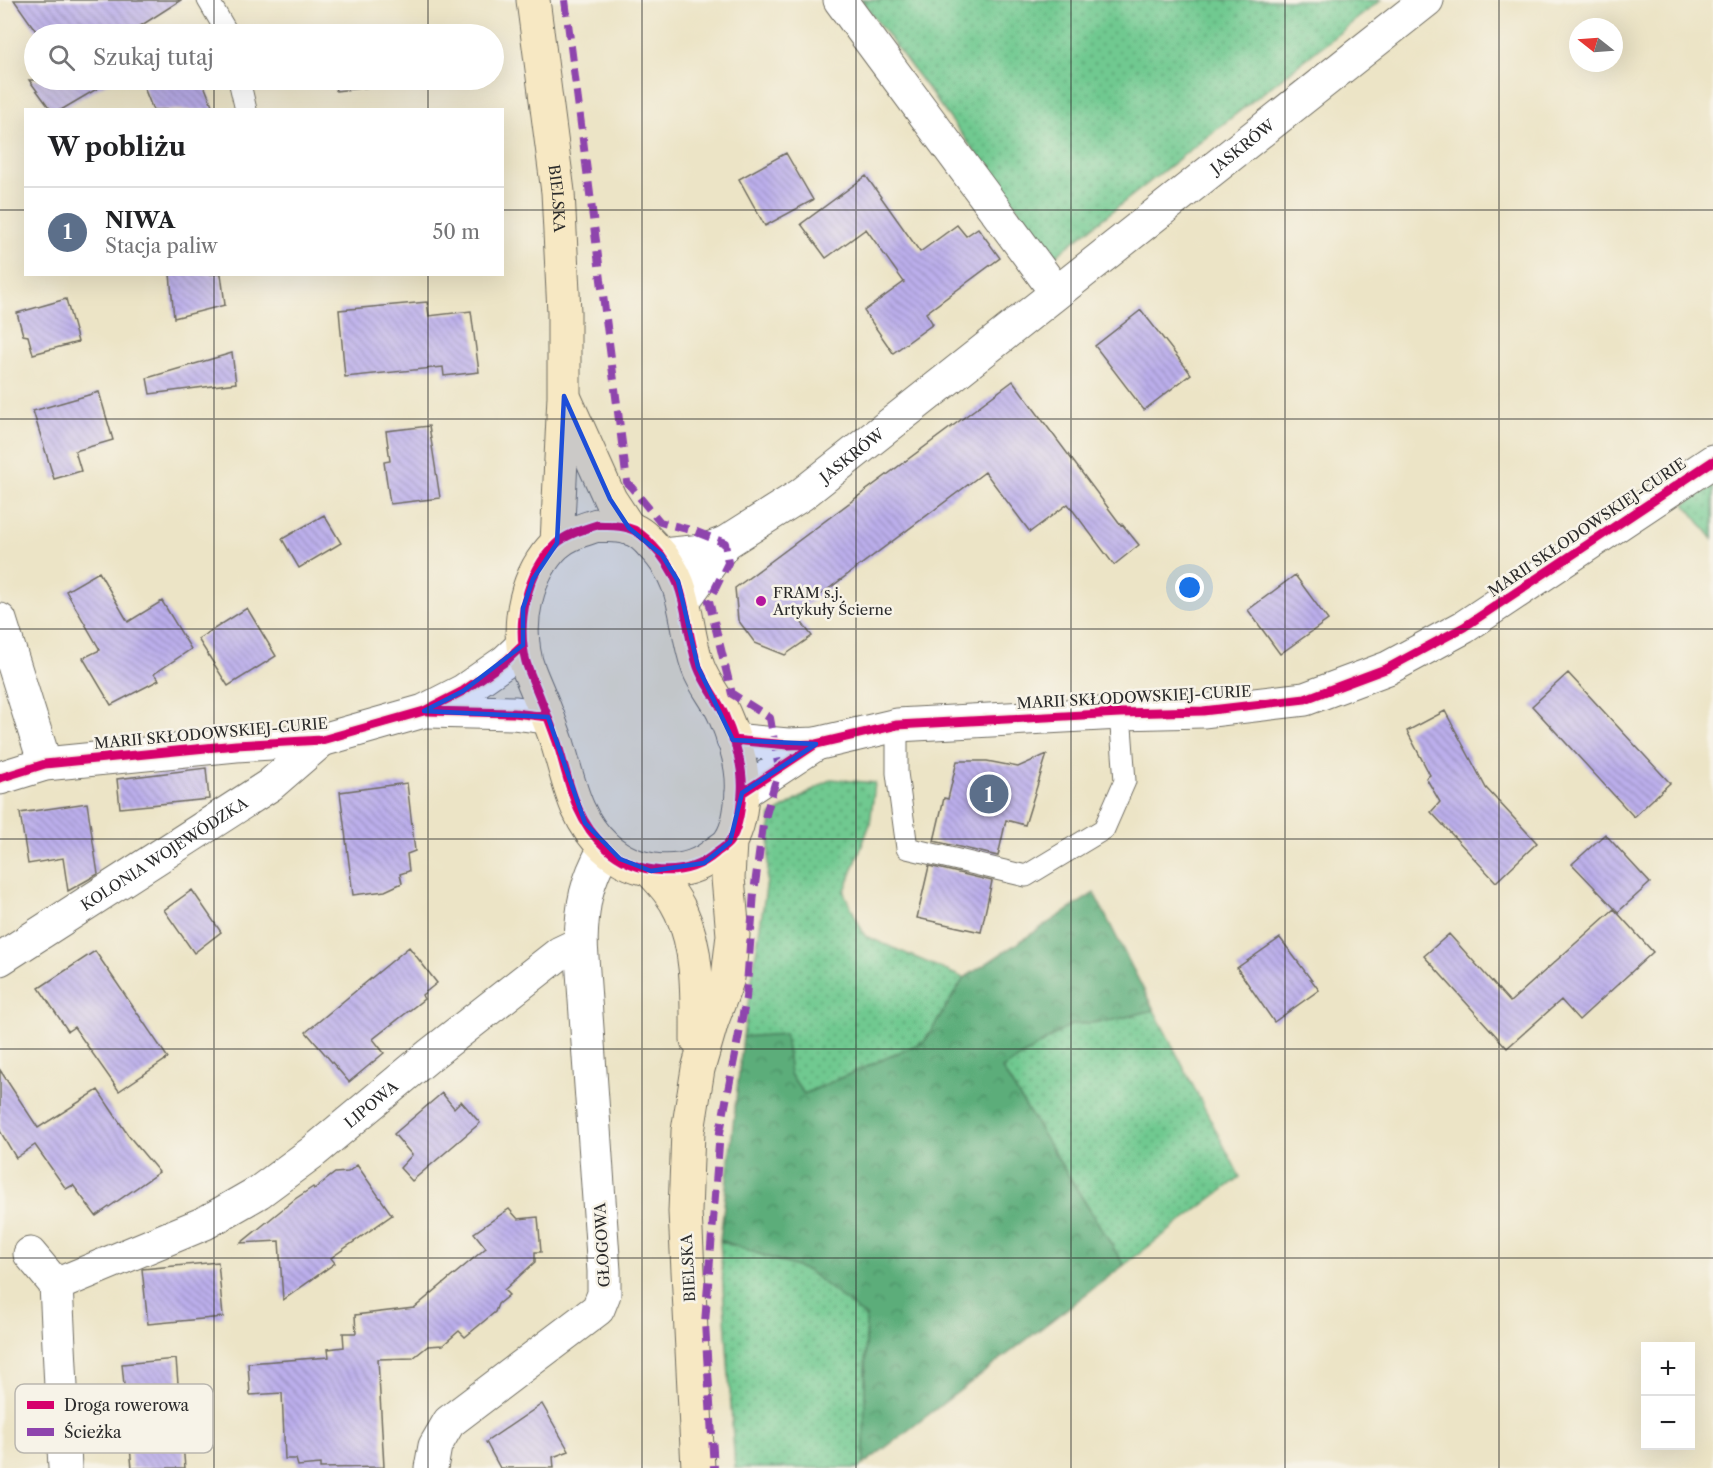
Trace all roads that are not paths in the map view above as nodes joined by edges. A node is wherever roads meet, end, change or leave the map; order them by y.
1 (208, 0) edge
2 (533, 0) edge
3 (840, 0) edge
4 (1427, 0) edge
5 (222, 24) edge
6 (241, 90) edge
7 (246, 108) edge
8 (1056, 292) junction
9 (564, 396) junction
10 (1713, 461) edge
11 (629, 528) junction
12 (557, 543) junction
13 (725, 543) junction
14 (662, 555) junction
15 (684, 600) junction
16 (0, 620) edge
17 (523, 645) junction
18 (424, 711) junction
19 (1120, 713) junction
20 (548, 717) junction
21 (897, 725) junction
22 (322, 740) junction
23 (733, 740) junction
24 (816, 744) junction
25 (45, 764) junction
26 (0, 777) edge
27 (742, 793) junction
28 (730, 842) junction
29 (605, 848) junction
30 (651, 871) junction
31 (581, 943) junction
32 (0, 959) edge
33 (698, 1069) junction
34 (30, 1254) dead end
35 (56, 1285) junction
36 (61, 1384) edge
37 (64, 1453) edge
38 (65, 1468) edge
39 (430, 1468) edge
40 (698, 1468) edge

1 - 5 lane
2 - 9 main road, BIELSKA
3 - 8 street
4 - 8 street, JASKRÓW
6 - 7 lane
8 - 13 street, JASKRÓW
9 - 11 main road, BIELSKA
9 - 12 main road, BIELSKA
10 - 19 street, MARII SKŁODOWSKIEJ-CURIE
11 - 12 main road
11 - 14 main road, BIELSKA
12 - 17 main road
13 - 14 street, JASKRÓW
13 - 15 street, JASKRÓW
14 - 15 main road, BIELSKA
15 - 23 main road, BIELSKA
16 - 25 street
17 - 18 street, MARII SKŁODOWSKIEJ-CURIE
17 - 20 main road
18 - 20 street, MARII SKŁODOWSKIEJ-CURIE
18 - 22 street, MARII SKŁODOWSKIEJ-CURIE
19 - 21 street, MARII SKŁODOWSKIEJ-CURIE
19 - 21 lane
20 - 29 main road
21 - 24 street, MARII SKŁODOWSKIEJ-CURIE
22 - 25 street, MARII SKŁODOWSKIEJ-CURIE
22 - 32 street, KOLONIA WOJEWÓDZKA
23 - 24 street, MARII SKŁODOWSKIEJ-CURIE
23 - 27 main road, BIELSKA
24 - 27 street, MARII SKŁODOWSKIEJ-CURIE
25 - 26 street, MARII SKŁODOWSKIEJ-CURIE
27 - 28 main road, BIELSKA
28 - 30 main road
28 - 33 main road, BIELSKA
29 - 30 main road
29 - 31 street
30 - 33 main road, BIELSKA
31 - 35 street, LIPOWA
31 - 39 street, GŁOGOWA
33 - 40 main road, BIELSKA
34 - 35 street
35 - 36 street
37 - 38 street

